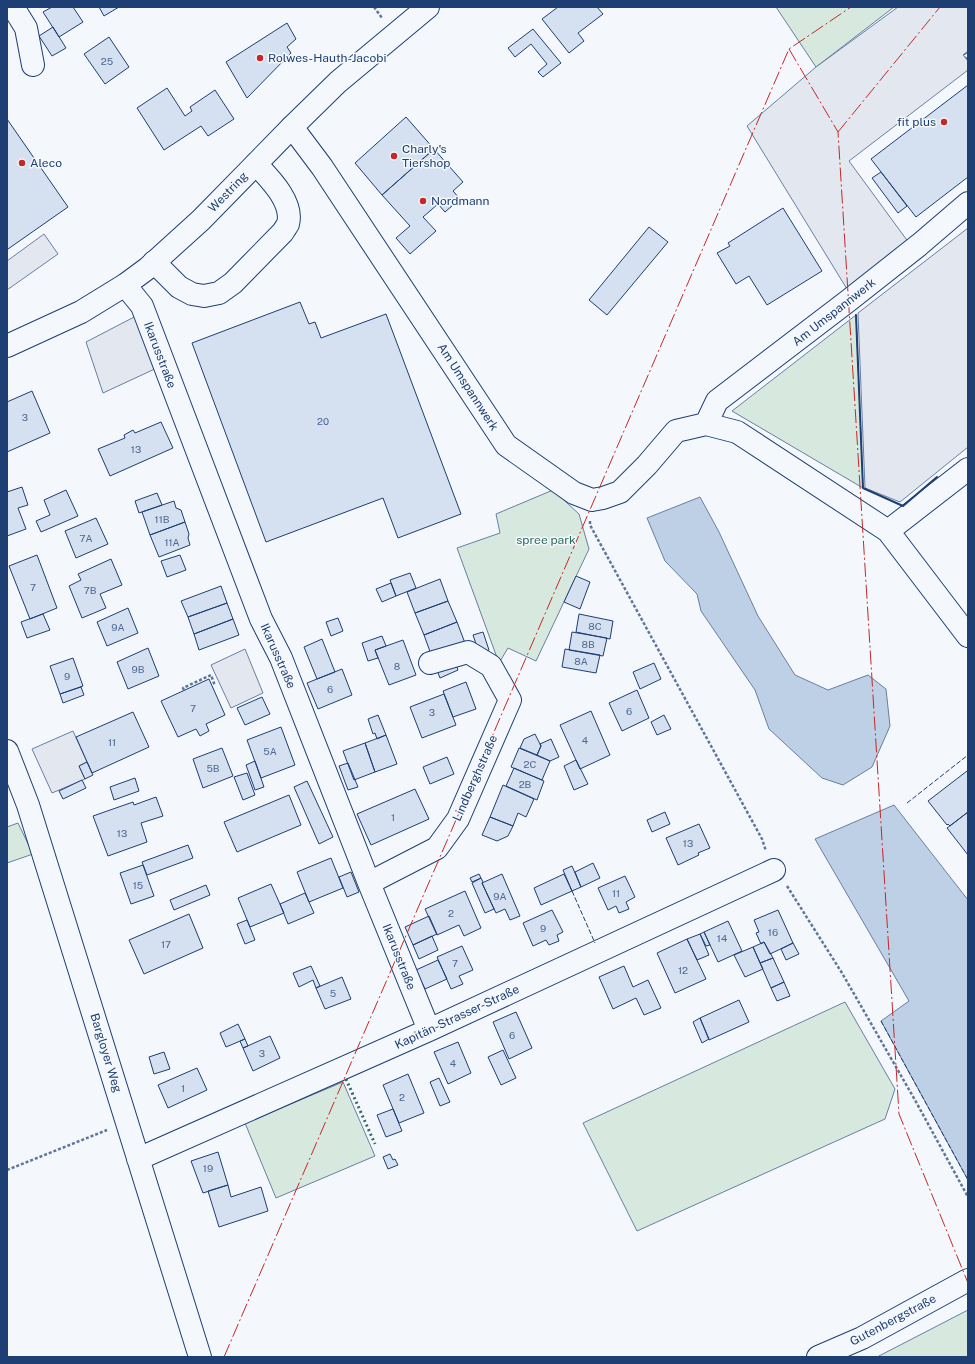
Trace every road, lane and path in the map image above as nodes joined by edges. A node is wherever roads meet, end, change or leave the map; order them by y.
1 (13, 7) edge
2 (428, 7) edge
3 (33, 65) dead end
4 (292, 127) junction
5 (256, 164) junction
6 (968, 203) edge
7 (154, 262) junction
8 (125, 285) junction
9 (7, 346) edge
10 (706, 424) junction
11 (968, 470) edge
12 (592, 500) junction
13 (888, 531) junction
14 (968, 636) edge
15 (430, 663) dead end
16 (215, 686) dead end
17 (184, 690) dead end
18 (7, 751) edge
19 (774, 870) junction
20 (369, 883) junction
21 (429, 1030) junction
22 (127, 1122) junction
23 (138, 1159) junction
24 (7, 1170) edge
25 (968, 1197) edge
26 (968, 1280) edge
27 (200, 1357) edge
28 (818, 1357) edge

1 - 3 street
2 - 4 street, Westring
4 - 5 street, Westring
4 - 12 street, Am Umspannwerk
5 - 7 street, Westring
5 - 7 street
6 - 10 street, Am Umspannwerk
7 - 8 street, Westring
8 - 9 street, Westring
8 - 20 street, Ikarusstraße
10 - 12 street
10 - 13 street
11 - 13 street
12 - 19 path
13 - 14 street
15 - 20 street, Lindberghstraße
16 - 17 path
18 - 22 street, Bargloyer Weg
19 - 21 street, Kapitän-Strasser-Straße
19 - 25 path
20 - 21 street, Ikarusstraße
21 - 23 street, Kapitän-Strasser-Straße
22 - 23 street, Bargloyer Weg
22 - 24 path
23 - 27 street, Bargloyer Weg
26 - 28 street, Gutenbergstraße

